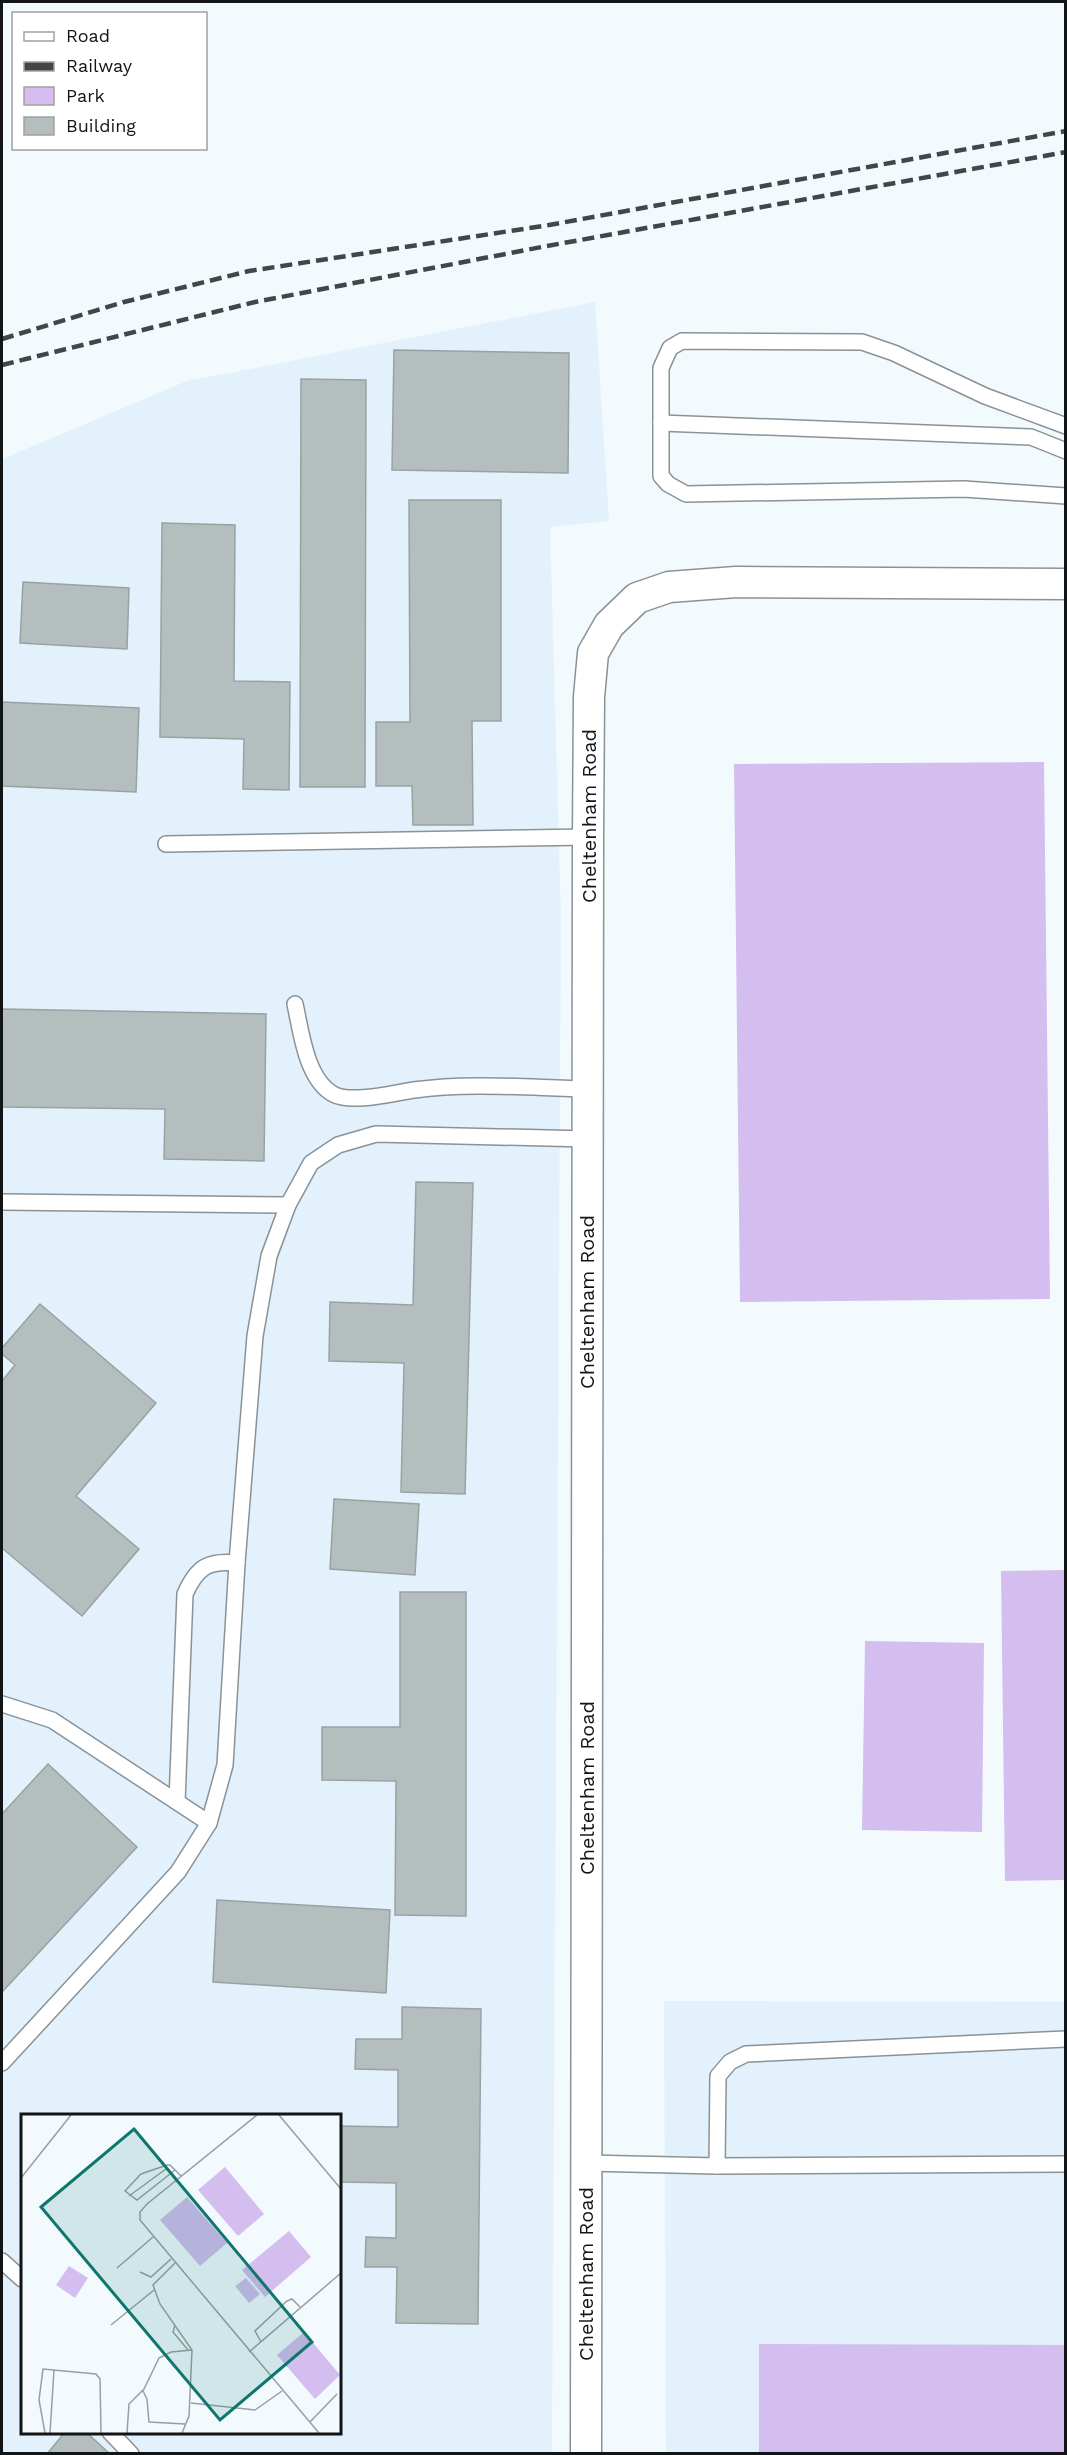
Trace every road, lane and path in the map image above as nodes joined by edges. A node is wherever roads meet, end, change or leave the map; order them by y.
1 (661, 423) junction
2 (1065, 426) edge
3 (1065, 451) edge
4 (1065, 496) edge
5 (1065, 584) edge
6 (588, 837) junction
7 (166, 844) dead end
8 (295, 1004) dead end
9 (588, 1089) junction
10 (588, 1139) junction
11 (2, 1202) edge
12 (288, 1205) junction
13 (237, 1563) junction
14 (2, 1704) edge
15 (177, 1802) junction
16 (209, 1823) junction
17 (1065, 2039) edge
18 (2, 2063) edge
19 (586, 2163) junction
20 (1065, 2164) edge
21 (717, 2166) junction
22 (2, 2261) edge
23 (21, 2278) edge
24 (111, 2434) edge
25 (131, 2454) edge
26 (586, 2454) edge

1 - 2 lane
1 - 3 lane
1 - 4 lane
5 - 6 street, Cheltenham Road
6 - 7 lane
6 - 9 street, Cheltenham Road
8 - 9 lane
9 - 10 street, Cheltenham Road
10 - 12 lane
10 - 19 street, Cheltenham Road
11 - 12 lane
12 - 13 lane
13 - 15 lane
13 - 16 lane
14 - 15 lane
15 - 16 lane
16 - 18 lane
17 - 21 lane
19 - 21 lane
19 - 26 street, Cheltenham Road
20 - 21 lane
22 - 23 lane
24 - 25 lane

